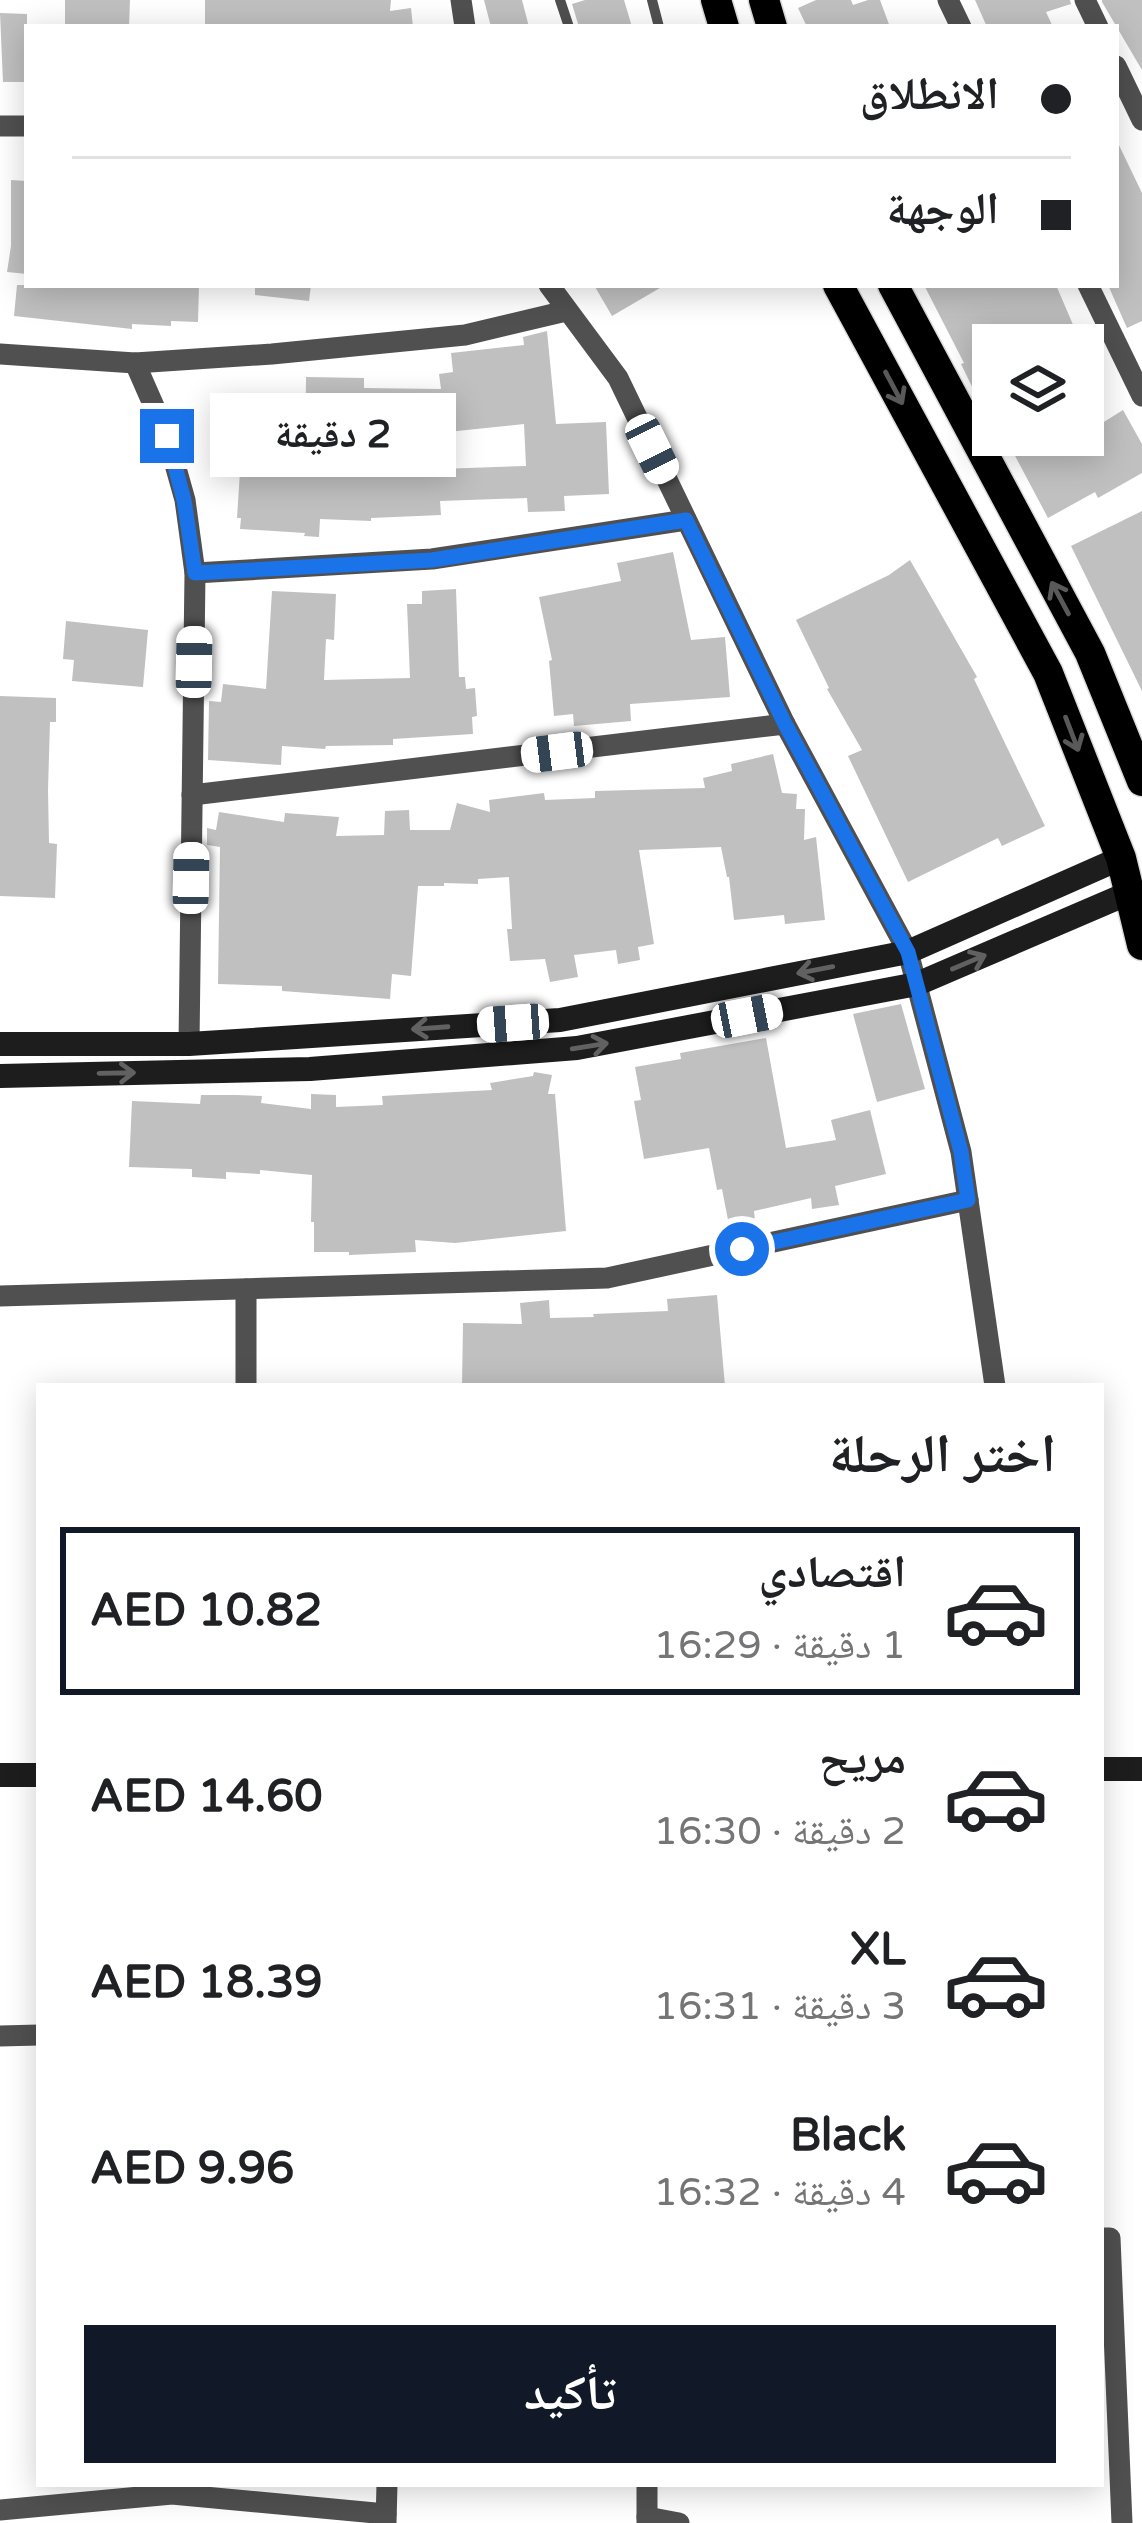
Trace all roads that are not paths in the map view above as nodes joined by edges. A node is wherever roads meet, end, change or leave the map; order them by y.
1 (1119, 72) edge
2 (1142, 120) edge
3 (551, 288) edge
4 (840, 288) edge
5 (894, 288) edge
6 (1089, 288) edge
7 (566, 310) junction
8 (0, 354) edge
9 (134, 363) junction
10 (1142, 396) edge
11 (686, 520) junction
12 (195, 573) junction
13 (785, 724) junction
14 (1142, 781) edge
15 (192, 795) junction
16 (1120, 858) junction
17 (1129, 893) junction
18 (1142, 945) edge
19 (908, 952) junction
20 (917, 984) junction
21 (0, 1044) edge
22 (189, 1044) junction
23 (0, 1076) edge
24 (968, 1200) junction
25 (246, 1289) junction
26 (0, 1296) edge
27 (246, 1383) edge
28 (995, 1383) edge
29 (1104, 1769) edge
30 (1142, 1769) edge
31 (0, 1775) edge
32 (36, 1775) edge
33 (36, 2035) edge
34 (0, 2036) edge
35 (1104, 2237) edge
36 (387, 2487) edge
37 (647, 2487) edge
38 (172, 2489) edge
39 (0, 2510) edge
40 (386, 2518) edge
41 (647, 2520) edge
42 (679, 2523) edge
43 (1122, 2523) edge

1 - 2 street
3 - 7 street
4 -> 16 main road
14 -> 5 main road
6 - 10 street
7 - 9 street
7 - 11 street
8 - 9 street
9 - 12 street
11 - 12 street
11 - 13 street
12 - 15 street
13 - 15 street
13 - 19 street
15 - 22 street
16 - 17 main road
16 - 19 street
17 - 18 main road
20 -> 17 street
19 - 20 street
19 -> 22 street
23 -> 20 street
20 - 24 street
21 - 22 street
24 - 25 street
24 - 28 street
25 - 26 street
25 - 27 street
29 - 30 street
31 - 32 street
33 - 34 street
35 - 43 street
36 - 40 street
37 - 41 street
38 - 39 street
38 - 40 street
41 - 42 street

